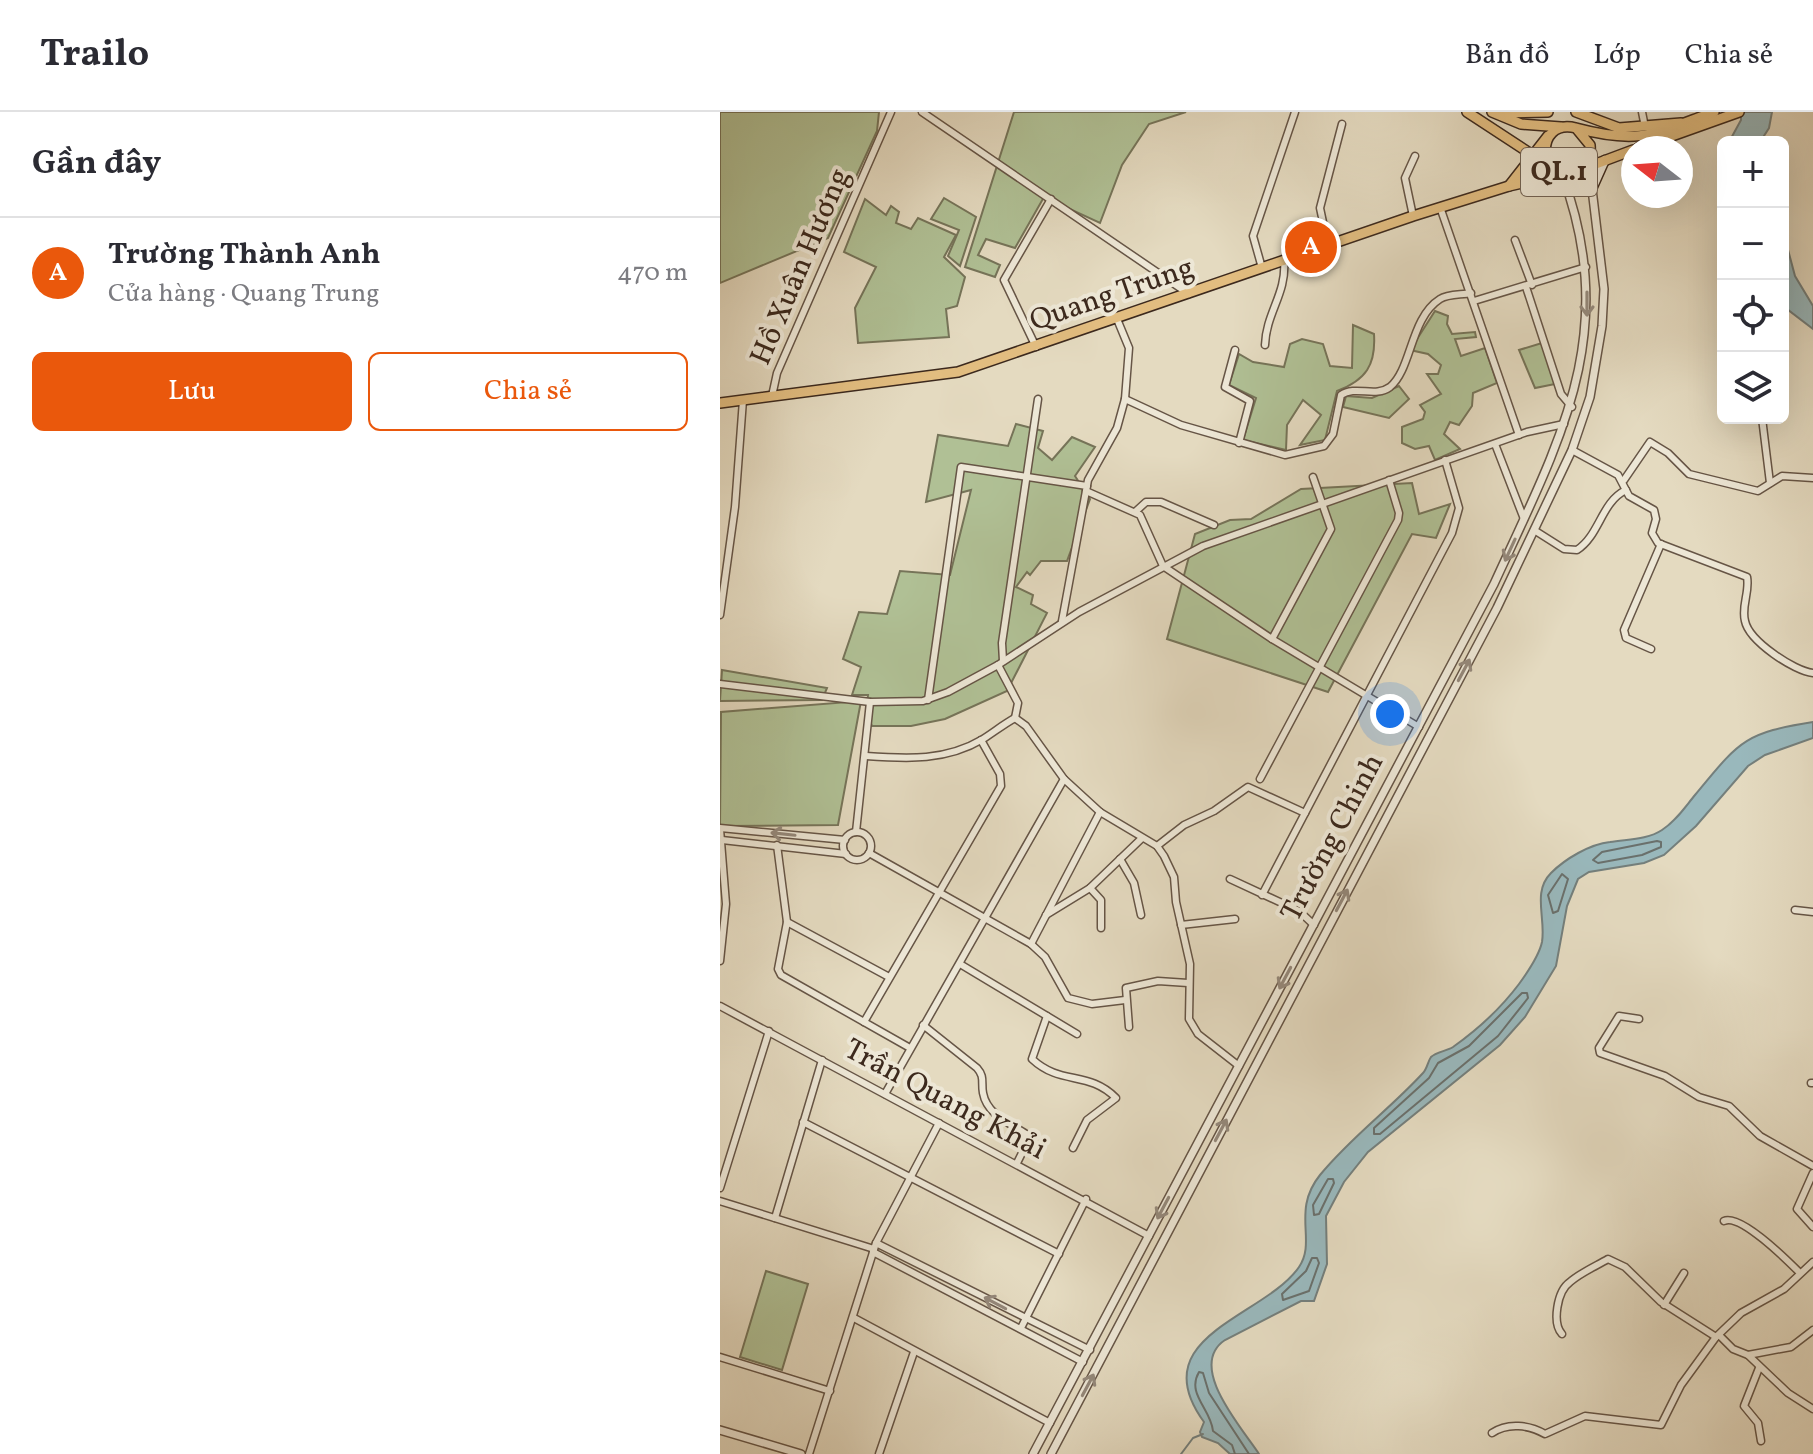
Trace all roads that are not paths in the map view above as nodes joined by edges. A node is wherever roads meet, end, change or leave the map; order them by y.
1 (891, 112) edge
2 (922, 112) edge
3 (1295, 112) edge
4 (1467, 112) edge
5 (1493, 112) edge
6 (1548, 112) edge
7 (1576, 112) edge
8 (1642, 112) edge
9 (1714, 112) edge
10 (1739, 112) edge
11 (1685, 123) junction
12 (1342, 124) dead end
13 (1561, 127) junction
14 (1645, 127) junction
15 (1576, 128) junction
16 (1548, 136) junction
17 (1672, 136) edge
18 (1533, 154) junction
19 (1621, 154) edge
20 (1415, 156) dead end
21 (1605, 160) junction
22 (1549, 166) junction
23 (1585, 168) junction
24 (1562, 174) junction
25 (1509, 186) junction
26 (1592, 189) junction
27 (1051, 199) junction
28 (1440, 207) junction
29 (1413, 216) junction
30 (1515, 240) dead end
31 (1328, 246) junction
32 (1284, 261) junction
33 (1602, 264) junction
34 (1586, 267) junction
35 (1262, 268) junction
36 (1529, 286) junction
37 (1471, 293) junction
38 (1189, 294) junction
39 (1474, 301) junction
40 (1117, 319) junction
41 (1265, 345) dead end
42 (1036, 347) junction
43 (1235, 350) dead end
44 (772, 396) junction
45 (1038, 399) dead end
46 (1125, 399) junction
47 (743, 400) junction
48 (720, 403) edge
49 (1572, 407) junction
50 (1564, 424) junction
51 (1763, 424) edge
52 (1580, 429) junction
53 (1519, 435) junction
54 (1239, 443) junction
55 (1495, 444) junction
56 (1572, 450) junction
57 (1445, 460) junction
58 (1025, 475) junction
59 (1313, 477) dead end
60 (1813, 478) edge
61 (1389, 480) junction
62 (1624, 480) junction
63 (1770, 483) junction
64 (1086, 489) junction
65 (1626, 490) junction
66 (1323, 503) junction
67 (1135, 512) junction
68 (1524, 519) junction
69 (1214, 525) dead end
70 (1534, 530) junction
71 (1661, 544) junction
72 (1163, 566) junction
73 (722, 586) edge
74 (720, 615) edge
75 (1062, 622) junction
76 (1272, 639) junction
77 (1651, 649) dead end
78 (1000, 663) junction
79 (1319, 668) junction
80 (1813, 673) edge
81 (720, 684) edge
82 (1366, 697) junction
83 (928, 700) junction
84 (870, 702) junction
85 (1015, 718) junction
86 (1419, 727) junction
87 (1431, 733) junction
88 (981, 740) junction
89 (866, 756) junction
90 (1064, 779) junction
91 (1260, 779) dead end
92 (1100, 812) junction
93 (1305, 813) junction
94 (720, 828) edge
95 (856, 832) junction
96 (1141, 839) junction
97 (722, 840) junction
98 (845, 840) junction
99 (777, 845) junction
100 (1157, 846) junction
101 (869, 853) junction
102 (846, 854) junction
103 (1120, 859) junction
104 (1230, 879) dead end
105 (1090, 888) junction
106 (936, 893) junction
107 (1262, 895) junction
108 (723, 903) edge
109 (1795, 910) dead end
110 (1813, 912) edge
111 (1046, 915) junction
112 (1141, 915) dead end
113 (1235, 919) dead end
114 (985, 920) junction
115 (787, 922) junction
116 (1315, 923) junction
117 (1181, 925) junction
118 (1328, 927) junction
119 (1101, 928) dead end
120 (1031, 944) junction
121 (720, 961) edge
122 (960, 964) junction
123 (889, 977) junction
124 (1188, 983) junction
125 (1125, 1000) junction
126 (720, 1006) edge
127 (1047, 1016) junction
128 (1639, 1019) dead end
129 (864, 1022) junction
130 (923, 1025) junction
131 (1129, 1027) dead end
132 (769, 1031) junction
133 (1077, 1034) dead end
134 (910, 1048) junction
135 (822, 1060) junction
136 (1239, 1066) junction
137 (885, 1094) junction
138 (803, 1122) junction
139 (939, 1123) junction
140 (1073, 1148) dead end
141 (1017, 1163) junction
142 (1813, 1166) edge
143 (1813, 1173) edge
144 (911, 1177) junction
145 (720, 1188) edge
146 (1086, 1199) junction
147 (720, 1201) edge
148 (775, 1218) junction
149 (1724, 1221) dead end
150 (1813, 1227) edge
151 (1150, 1233) junction
152 (1164, 1238) junction
153 (874, 1248) junction
154 (1059, 1254) junction
155 (1813, 1262) edge
156 (1799, 1272) junction
157 (1684, 1273) dead end
158 (1664, 1305) junction
159 (854, 1318) junction
160 (1026, 1319) junction
161 (1021, 1328) junction
162 (1813, 1330) edge
163 (1562, 1334) dead end
164 (1718, 1336) junction
165 (1090, 1350) junction
166 (914, 1352) junction
167 (1748, 1355) junction
168 (720, 1357) edge
169 (1083, 1362) junction
170 (1759, 1368) junction
171 (830, 1391) junction
172 (1813, 1409) edge
173 (1050, 1423) junction
174 (720, 1430) edge
175 (1492, 1433) dead end
176 (1761, 1441) dead end
177 (801, 1454) edge
178 (809, 1454) edge
179 (879, 1454) edge
180 (1033, 1454) edge
181 (1051, 1454) edge

1 - 44 street, Hồ Xuân Hương
2 - 27 street
3 - 35 street
4 - 18 main road, QL.1
5 - 6 main road
5 - 13 main road, QL.1
7 - 14 main road
8 - 14 street
9 - 11 main road, QL.1
10 - 17 main road, QL.1
11 - 14 main road
11 - 15 main road, QL.1
12 - 31 street
13 - 15 main road, QL.1
13 - 16 main road, QL.1
15 - 23 main road, QL.1
16 - 18 main road
16 - 22 main road, QL.1
18 - 22 main road, QL.1
18 - 25 main road
19 - 21 main road, QL.1
20 - 29 street
21 - 23 main road, QL.1
21 - 26 main road
22 - 24 main road, QL.1
23 - 24 main road, QL.1
23 - 26 main road
24 - 25 main road, Quang Trung
24 - 34 street, Trường Chinh
25 - 28 main road, Quang Trung
26 - 33 street, Trường Chinh
27 - 38 street
27 - 42 street
28 - 29 main road, Quang Trung
28 - 37 street
29 - 31 main road, Quang Trung
30 - 36 street
31 - 32 main road, Quang Trung
32 - 35 main road, Quang Trung
32 - 41 street
33 - 34 street
33 - 52 street, Trường Chinh
34 - 36 street
34 -> 49 street, Trường Chinh
35 - 38 main road, Quang Trung
36 - 39 street
36 - 49 street
37 - 39 street
37 - 54 street
38 - 40 main road, Quang Trung
39 - 53 street
40 - 42 main road, Quang Trung
40 - 46 street
42 - 44 main road, Quang Trung
43 - 54 street
44 - 47 main road, Quang Trung
45 - 58 street
46 - 54 street
46 - 64 street
47 - 48 main road, Quang Trung
47 - 73 street
49 - 50 street, Trường Chinh
50 - 52 street
50 - 53 street
50 - 68 street, Trường Chinh
51 - 63 street
52 - 56 street, Trường Chinh
53 - 55 street
55 - 57 street
55 - 68 street
56 - 62 street
56 - 70 street, Trường Chinh
57 - 61 street
57 - 82 street
58 - 64 street
58 - 78 street
58 - 83 street
59 - 66 street
60 - 63 street
61 - 66 street
61 - 79 street
62 - 63 street
62 - 65 street
64 - 67 street
64 - 75 street
65 - 70 street
65 - 71 street
66 - 72 street
66 - 76 street
67 - 69 street
67 - 72 street
68 -> 86 street, Trường Chinh
87 -> 70 street, Trường Chinh
71 - 77 street
71 - 80 street
72 - 75 street
72 - 76 street
73 - 74 street
75 - 78 street
76 - 79 street
78 - 83 street
78 - 85 street
79 - 82 street
79 - 91 street
81 - 84 street
82 - 86 street
82 - 93 street
83 - 84 street
84 - 89 street
85 - 88 street
85 - 90 street
86 - 87 street
86 - 116 street, Trường Chinh
118 -> 87 street, Trường Chinh
88 - 89 street
88 - 106 street
89 - 95 street
90 - 92 street
90 - 114 street
92 - 96 street
92 - 111 street
93 - 100 street
93 - 107 street
94 - 97 street
98 -> 94 street
95 - 98 street
95 - 101 street
96 - 100 street
96 - 103 street
97 - 99 street
97 - 108 street
98 - 102 street
99 - 102 street
99 - 115 street
100 - 117 street
101 - 102 street
101 - 106 street
103 - 105 street
103 - 112 street
104 - 107 street
105 - 111 street
105 - 119 street
106 - 114 street
106 - 123 street
107 - 116 street
108 - 121 street
109 - 110 street
111 - 120 street
113 - 117 street
114 - 120 street
114 - 122 street
115 - 123 street
115 - 129 street
116 - 118 street
116 -> 136 street, Trường Chinh
117 - 124 street
152 -> 118 street, Trường Chinh
120 - 125 street
122 - 127 street
122 - 130 street
123 - 129 street
124 - 125 street
124 - 136 street
125 - 131 street
126 - 132 street, Trần Quang Khải
127 - 133 street
127 - 140 street
128 - 142 street
129 - 134 street
130 - 134 street
130 - 141 street
132 - 135 street, Trần Quang Khải
132 - 145 street
134 - 137 street
135 - 137 street, Trần Quang Khải
135 - 138 street
136 -> 151 street, Trường Chinh
137 - 139 street, Trần Quang Khải
138 - 144 street
138 - 148 street
139 - 141 street, Trần Quang Khải
139 - 144 street
141 - 146 street, Trần Quang Khải
143 - 150 street
144 - 153 street
144 - 154 street
146 - 151 street, Trần Quang Khải
146 - 154 street
147 - 148 street
148 - 153 street
149 - 156 street
151 - 152 street
151 - 165 street, Trường Chinh
181 -> 152 street, Trường Chinh
153 - 159 street
160 -> 153 street
153 - 161 street
154 - 160 street
155 - 156 street
156 - 164 street
157 - 158 street
158 - 163 street
158 - 164 street
159 - 166 street
159 - 171 street
160 - 161 street
160 - 165 street
161 - 169 street
162 - 167 street
164 - 167 street
164 - 175 street
165 - 169 street, Trường Chinh
166 - 173 street
166 - 179 street
167 - 170 street
168 - 171 street
169 - 173 street, Trường Chinh
170 - 172 street
170 - 176 street
171 - 178 street
173 - 180 street, Trường Chinh
174 - 177 street

